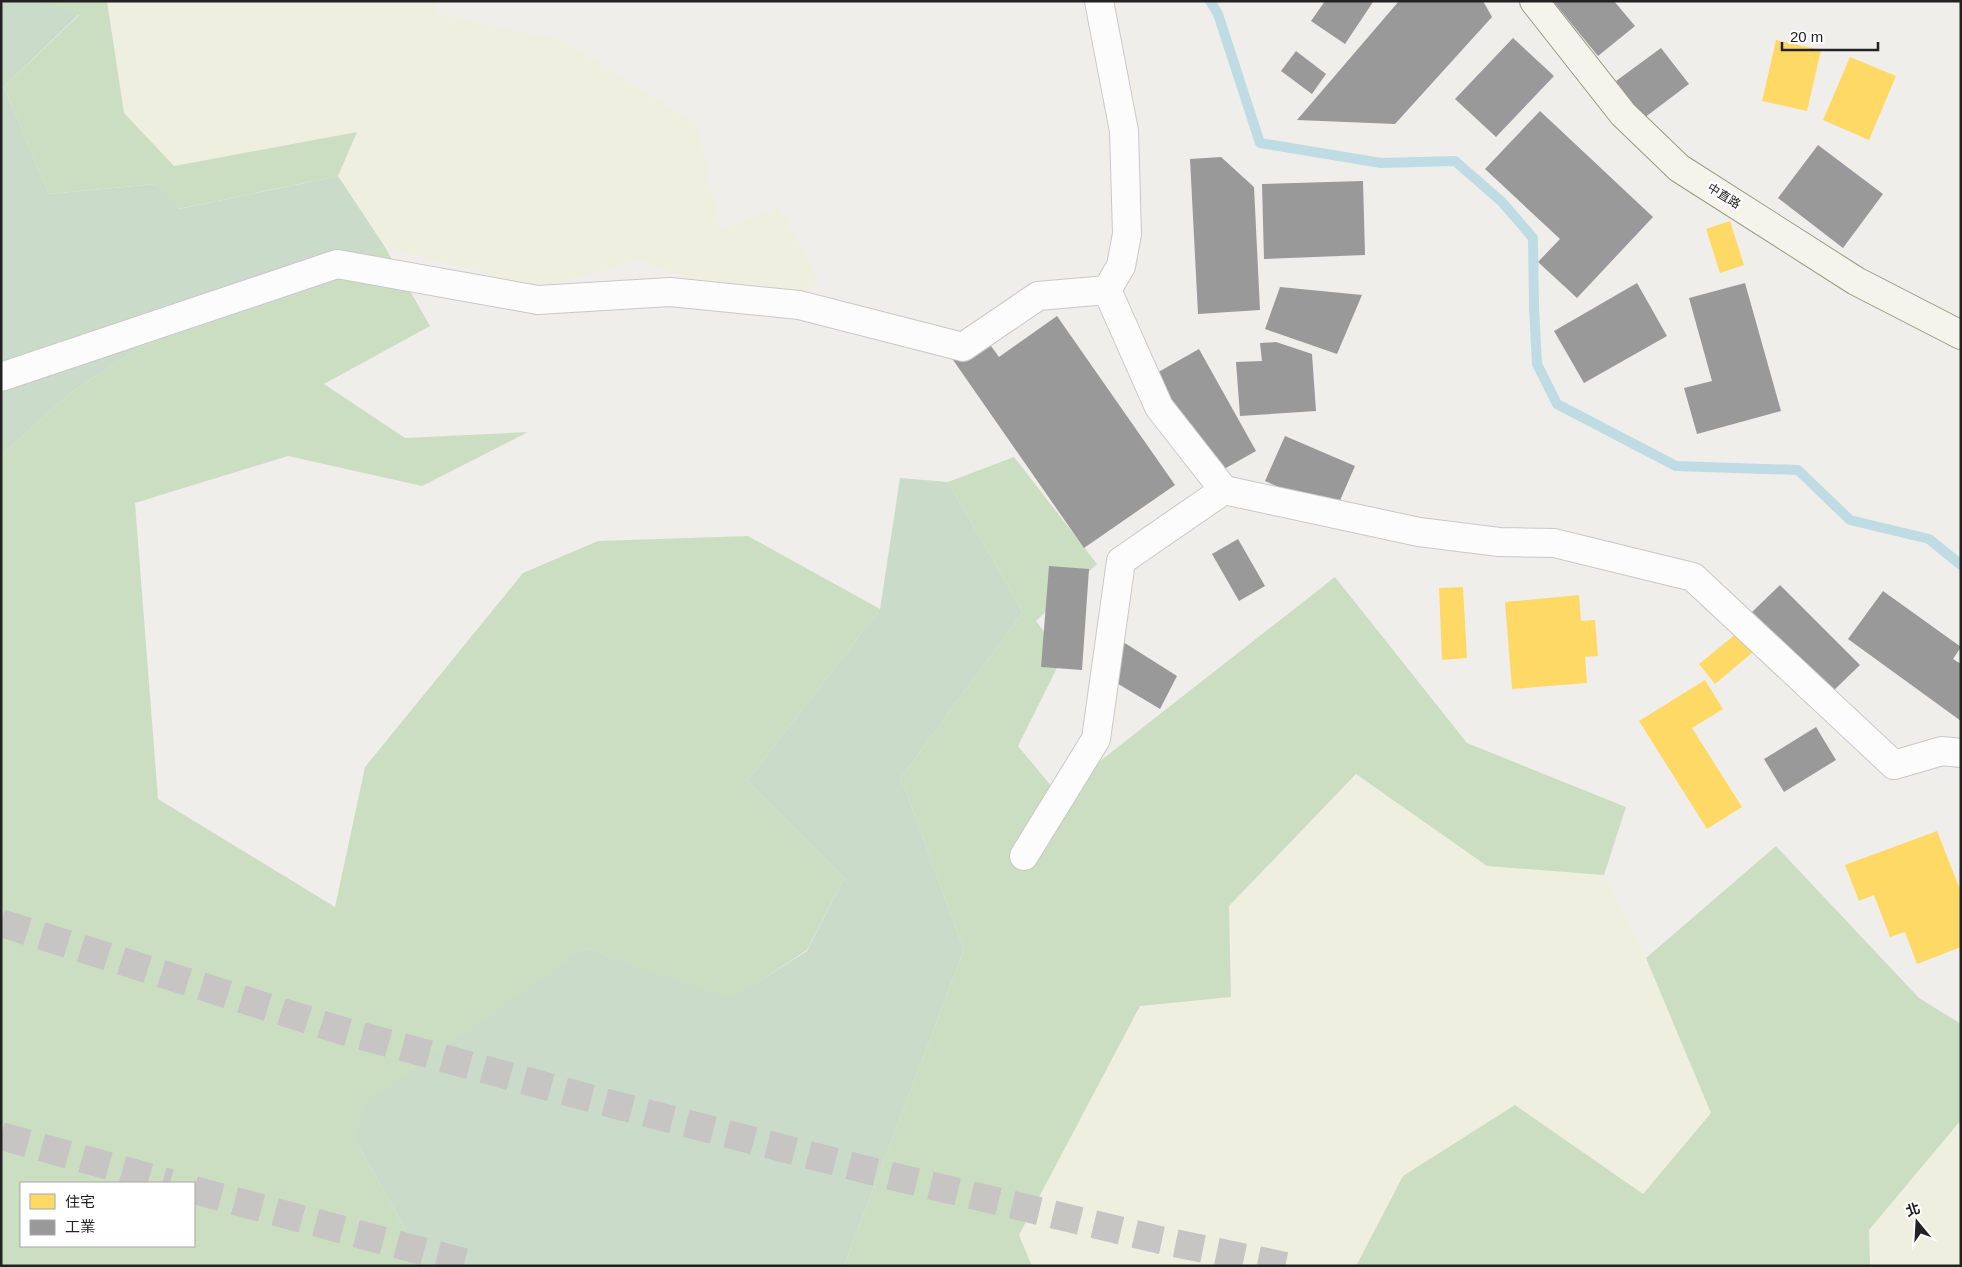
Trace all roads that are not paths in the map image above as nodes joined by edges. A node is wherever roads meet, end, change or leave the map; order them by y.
1 (1099, 1) edge
2 (1534, 1) edge
3 (1107, 290) junction
4 (1961, 335) edge
5 (1, 377) edge
6 (1224, 490) junction
7 (1961, 753) edge
8 (1024, 856) dead end

1 - 3 street
2 - 4 street, 中直路
3 - 5 street
3 - 6 street
6 - 7 street
6 - 8 street

